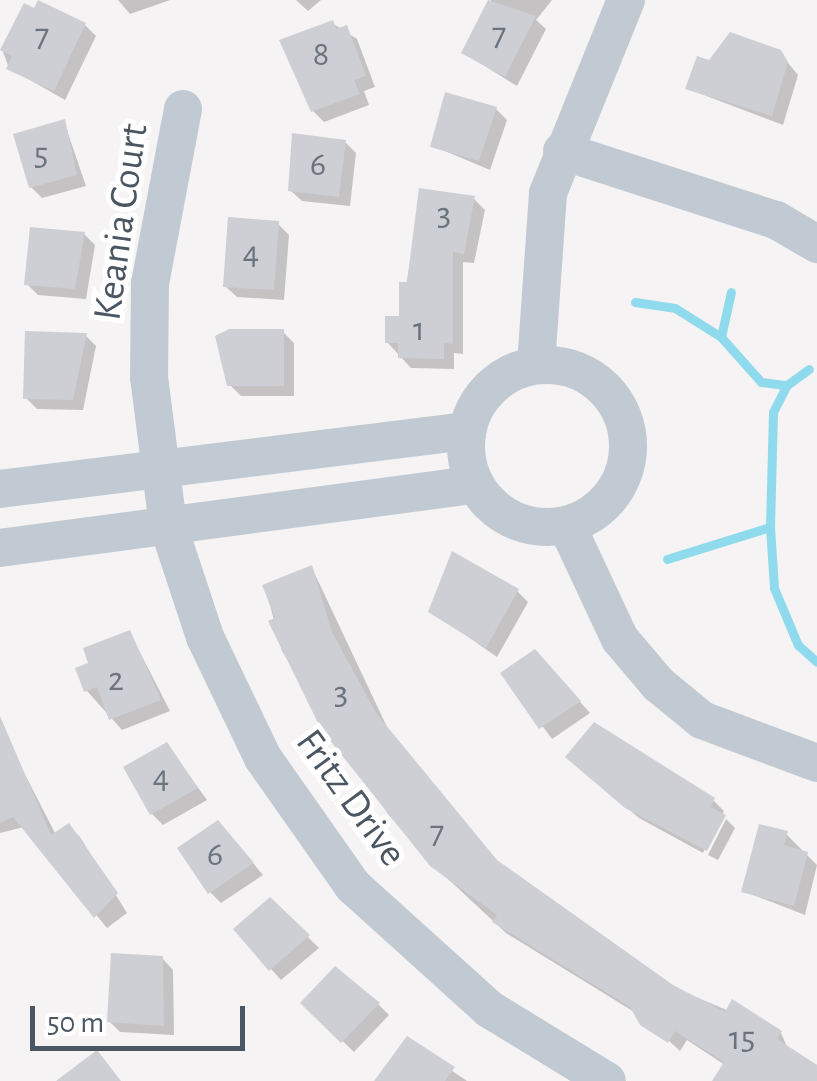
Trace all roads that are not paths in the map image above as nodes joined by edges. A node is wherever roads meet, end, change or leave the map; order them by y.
1 (626, 0) edge
2 (183, 109) dead end
3 (562, 152) junction
4 (817, 244) edge
5 (536, 365) junction
6 (466, 431) junction
7 (160, 468) junction
8 (475, 485) junction
9 (0, 489) edge
10 (168, 525) junction
11 (567, 526) junction
12 (0, 548) edge
13 (817, 763) edge
14 (607, 1081) edge

1 - 3 street
2 - 7 street, Keania Court
3 - 4 street
3 - 5 street
5 - 6 street
5 - 11 street
6 - 7 street
6 - 8 street
7 - 9 street
7 - 10 street, Fritz Drive
8 - 10 street
8 - 11 street
10 - 12 street
10 - 14 street, Fritz Drive
11 - 13 street

